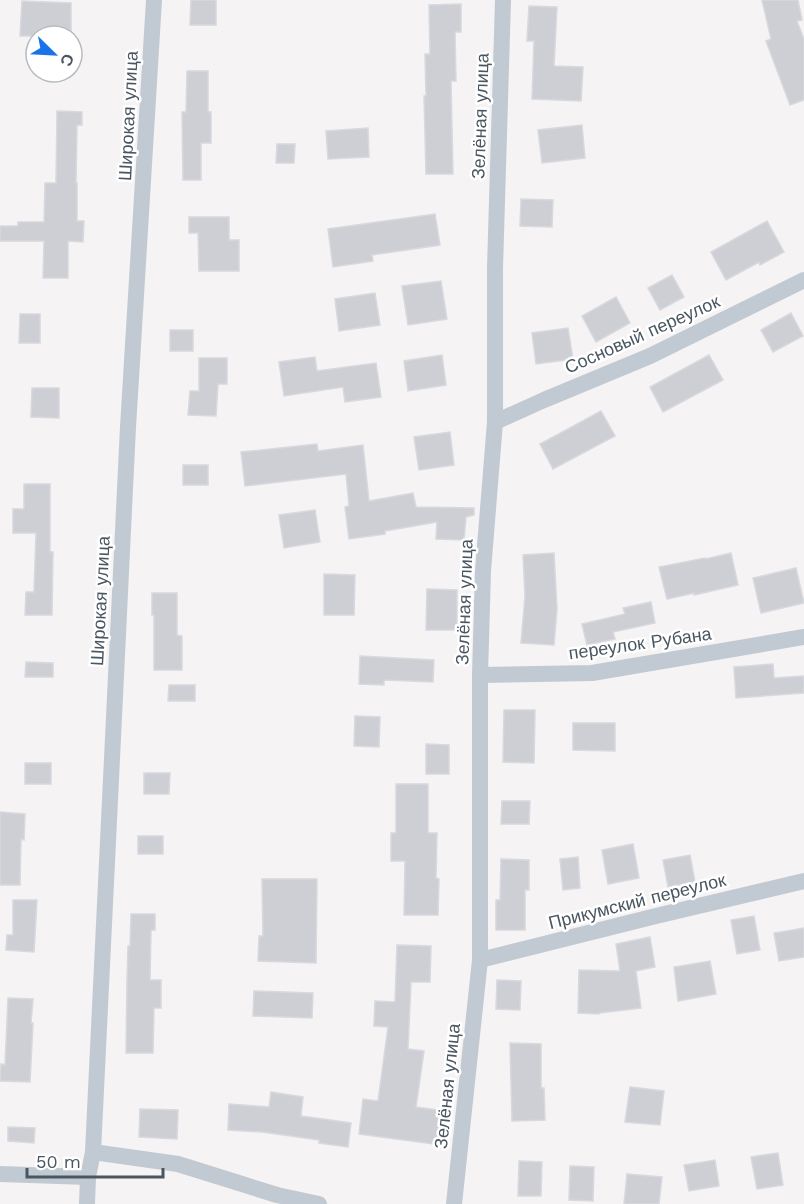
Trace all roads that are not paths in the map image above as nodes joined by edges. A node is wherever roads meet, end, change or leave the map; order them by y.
1 (154, 0) edge
2 (503, 0) edge
3 (804, 280) edge
4 (495, 422) junction
5 (804, 637) edge
6 (480, 675) junction
7 (804, 881) edge
8 (480, 960) junction
9 (93, 1152) junction
10 (0, 1174) edge
11 (88, 1177) junction
12 (87, 1204) edge
13 (319, 1204) edge
14 (454, 1204) edge

1 - 9 street, Широкая улица
2 - 4 street, Зелёная улица
3 - 4 street, Сосновый переулок
4 - 6 street, Зелёная улица
5 - 6 street, переулок Рубана
6 - 8 street, Зелёная улица
7 - 8 street, Прикумский переулок
8 - 14 street, Зелёная улица
9 - 11 street, Широкая улица
9 - 13 street
10 - 11 street
11 - 12 street, Широкая улица

